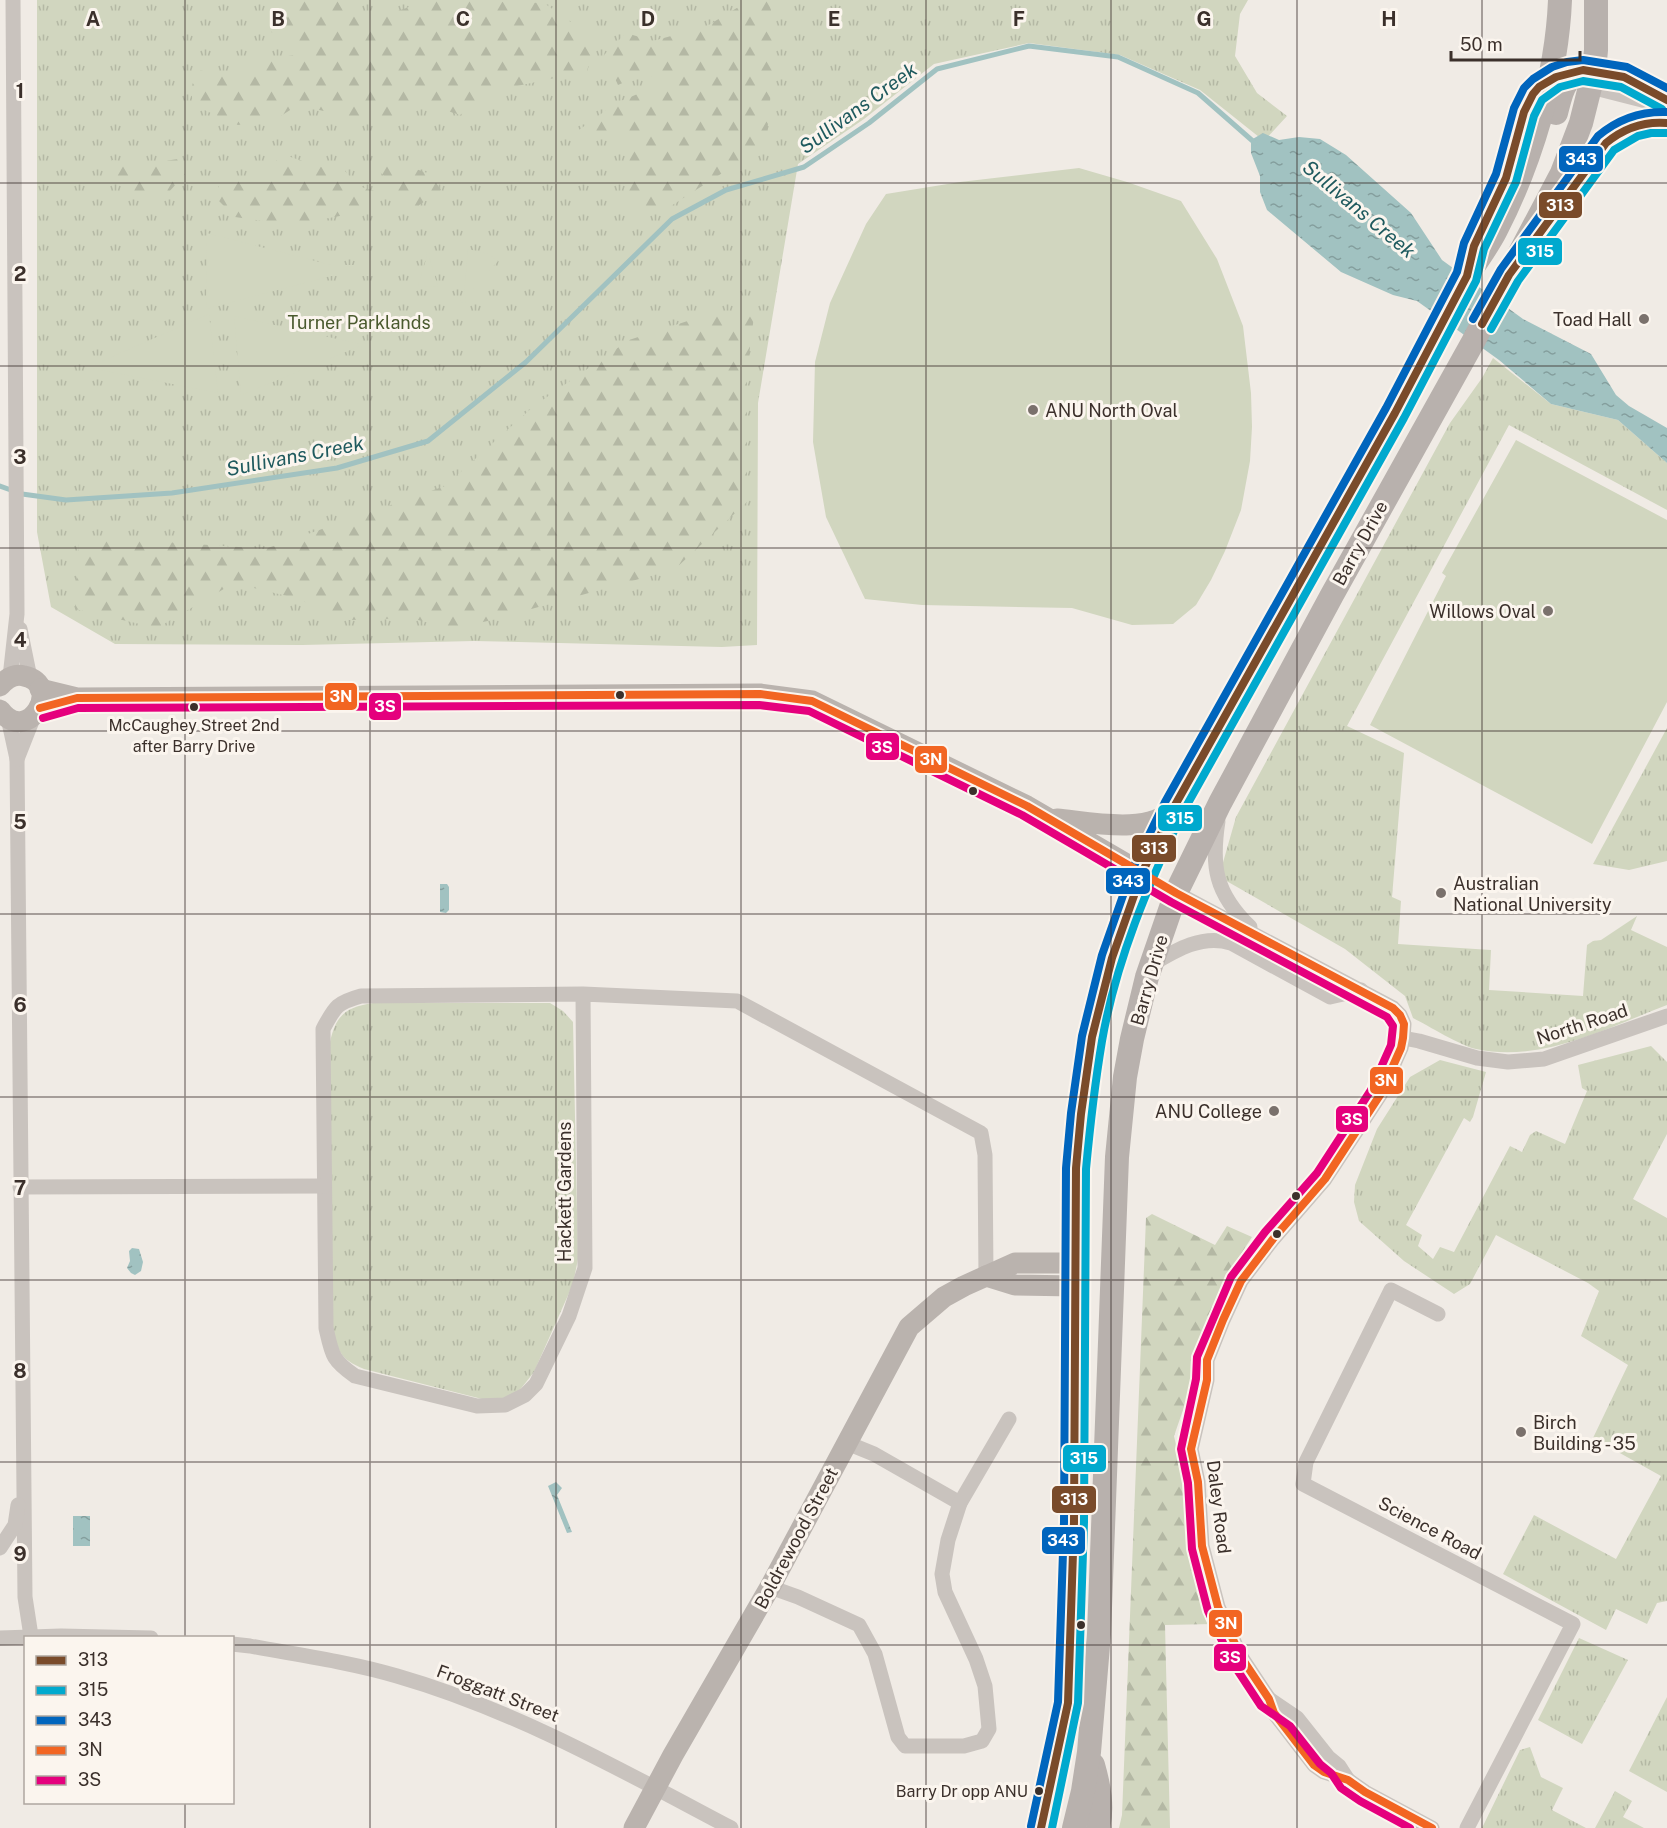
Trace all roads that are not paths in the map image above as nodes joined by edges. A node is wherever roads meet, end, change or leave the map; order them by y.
1 (13, 0) edge
2 (1596, 0) edge
3 (1560, 2) edge
4 (1584, 76) junction
5 (1550, 80) junction
6 (1667, 100) edge
7 (1667, 110) edge
8 (1667, 123) edge
9 (1467, 276) junction
10 (1504, 284) junction
11 (26, 692) edge
12 (4, 714) edge
13 (17, 759) junction
14 (1220, 803) junction
15 (1174, 807) junction
16 (1050, 819) junction
17 (1142, 873) junction
18 (1176, 893) junction
19 (1262, 938) junction
20 (1151, 965) junction
21 (1360, 990) junction
22 (583, 994) junction
23 (1667, 1016) edge
24 (1403, 1038) junction
25 (20, 1186) junction
26 (324, 1186) junction
27 (1112, 1272) junction
28 (1074, 1274) junction
29 (986, 1276) junction
30 (1438, 1314) dead end
31 (1009, 1419) dead end
32 (847, 1443) junction
33 (25, 1452) junction
34 (960, 1503) junction
35 (0, 1548) edge
36 (770, 1587) junction
37 (24, 1636) edge
38 (31, 1636) edge
39 (126, 1636) edge
40 (0, 1638) edge
41 (234, 1644) edge
42 (1089, 1752) junction
43 (655, 1788) junction
44 (634, 1828) edge
45 (731, 1828) edge
46 (1041, 1828) edge
47 (1074, 1828) edge
48 (1098, 1828) edge
49 (1432, 1828) edge
50 (1467, 1828) edge

1 - 11 street
2 - 4 main road, Barry Drive
3 - 4 main road
3 - 5 main road
4 - 5 main road
4 - 6 street
4 - 7 street
4 - 9 main road, Barry Drive
4 - 10 main road, Barry Drive
5 - 9 main road
8 - 10 street
9 - 15 main road, Barry Drive
10 - 14 main road, Barry Drive
11 - 12 street
11 - 13 street
11 - 16 street
12 - 13 street
13 - 25 street
14 - 18 main road, Barry Drive
14 - 19 street
15 - 16 street
15 - 17 main road, Barry Drive
16 - 17 street
17 - 18 main road
17 - 28 main road, Barry Drive
18 - 19 street
18 - 20 main road, Barry Drive
19 - 21 street
20 - 21 street
20 - 27 main road, Barry Drive
21 - 24 street
22 - 26 street, Hackett Gardens
22 - 26 street, Hackett Gardens
22 - 29 street, Hackett Gardens
23 - 24 street, North Road
24 - 49 street, Daley Road
25 - 26 street
25 - 33 street
27 - 28 main road
27 - 42 main road, Barry Drive
28 - 29 street, Boldrewood Street
28 - 46 main road, Barry Drive
29 - 32 street, Boldrewood Street
30 - 50 street, Science Road
31 - 34 street
32 - 34 street
32 - 36 street, Boldrewood Street
33 - 35 street
33 - 38 street
34 - 36 street
36 - 43 street, Boldrewood Street
37 - 40 street
38 - 39 street
41 - 43 street, Froggatt Street
42 - 47 main road, Barry Drive
42 - 48 main road
43 - 44 street, Boldrewood Street
43 - 45 street, Froggatt Street

